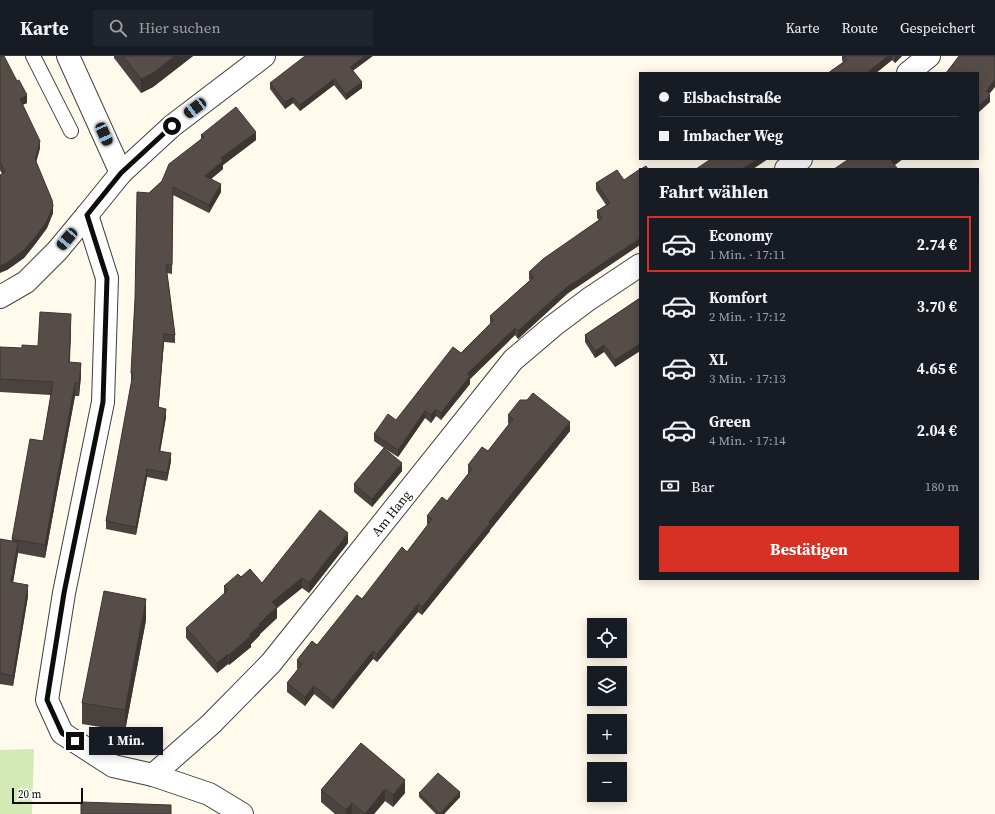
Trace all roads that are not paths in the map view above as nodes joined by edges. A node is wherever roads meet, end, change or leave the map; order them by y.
1 (33, 56) edge
2 (68, 56) edge
3 (264, 56) edge
4 (928, 56) edge
5 (909, 72) edge
6 (71, 131) dead end
7 (800, 160) edge
8 (788, 168) edge
9 (121, 173) junction
10 (87, 215) junction
11 (639, 266) edge
12 (0, 297) edge
13 (153, 775) junction
14 (242, 814) edge

1 - 6 lane
2 - 9 street
3 - 9 street
4 - 5 street
7 - 8 street
9 - 10 street
10 - 12 street
10 - 13 street
11 - 13 street, Am Hang
13 - 14 street

